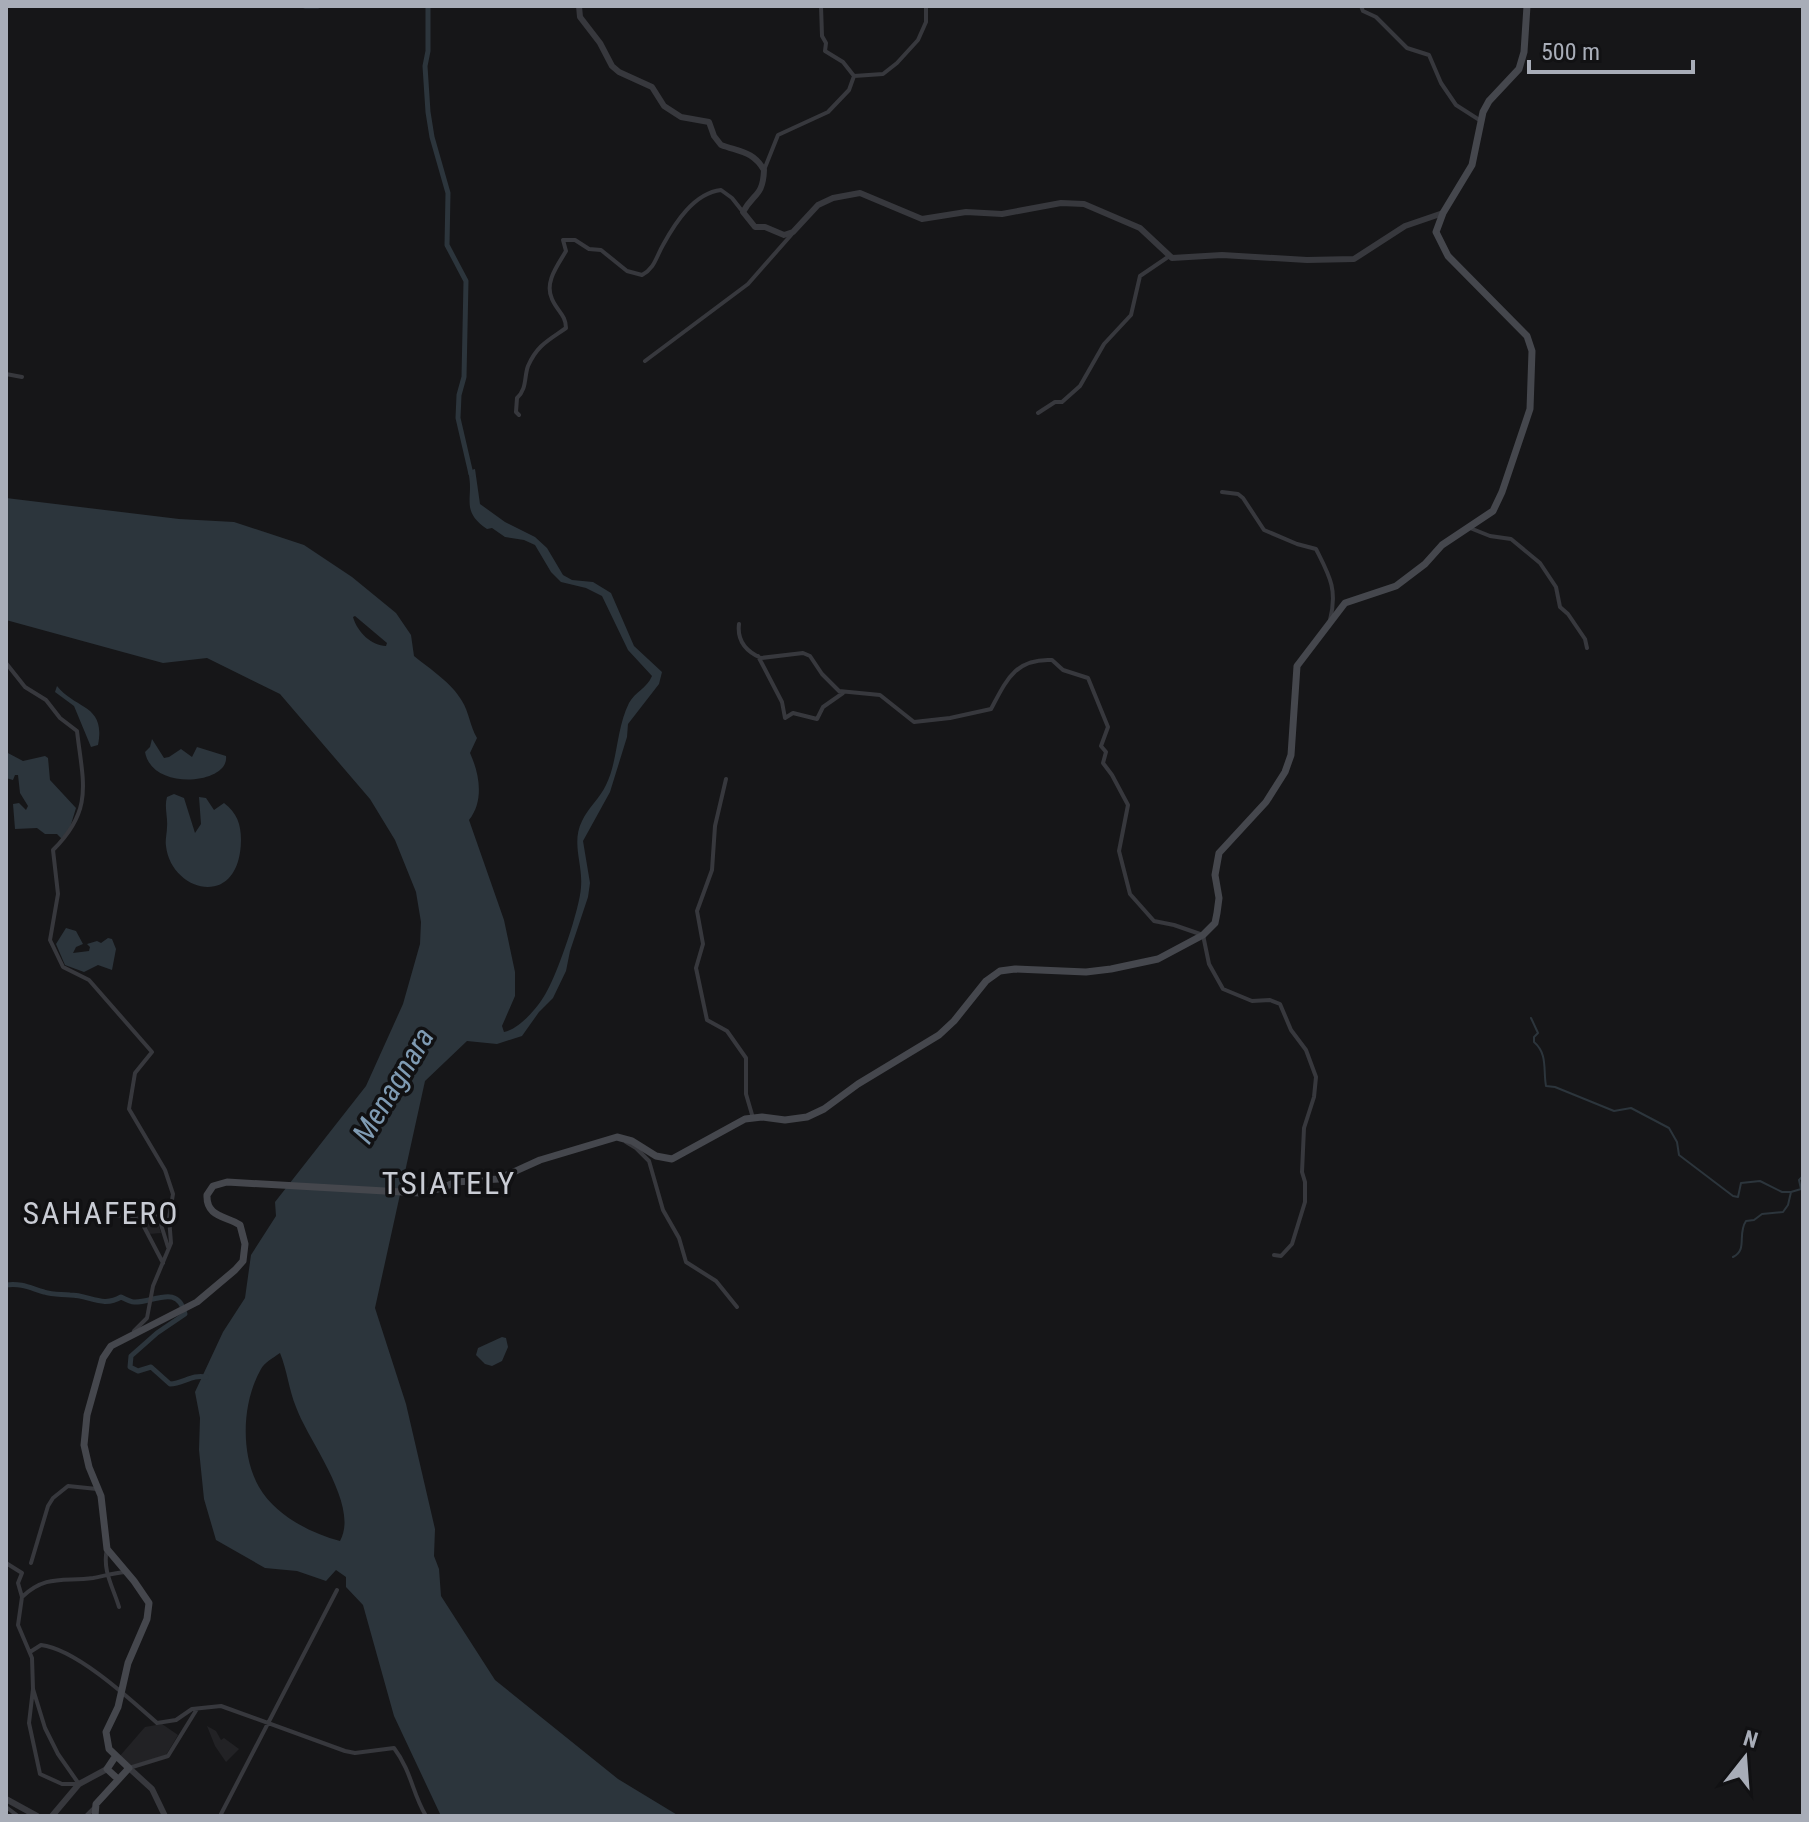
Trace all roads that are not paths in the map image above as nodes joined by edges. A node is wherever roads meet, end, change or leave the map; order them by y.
1 (579, 6) edge
2 (821, 6) edge
3 (926, 6) edge
4 (1361, 6) edge
5 (1527, 6) edge
6 (854, 76) junction
7 (1481, 121) junction
8 (764, 170) junction
9 (743, 212) junction
10 (1443, 213) junction
11 (793, 232) junction
12 (1168, 257) junction
13 (645, 361) dead end
14 (6, 374) edge
15 (22, 377) dead end
16 (1038, 413) dead end
17 (519, 415) dead end
18 (1222, 492) dead end
19 (1470, 528) junction
20 (1329, 622) junction
21 (739, 624) dead end
22 (1587, 648) dead end
23 (758, 656) junction
24 (6, 663) edge
25 (843, 693) junction
26 (726, 779) dead end
27 (1203, 935) junction
28 (753, 1118) junction
29 (617, 1137) junction
30 (151, 1211) dead end
31 (111, 1215) dead end
32 (169, 1249) junction
33 (1274, 1255) dead end
34 (163, 1263) junction
35 (737, 1307) dead end
36 (129, 1335) junction
37 (99, 1489) junction
38 (105, 1543) junction
39 (6, 1563) edge
40 (31, 1563) dead end
41 (127, 1571) junction
42 (106, 1573) junction
43 (337, 1590) dead end
44 (22, 1597) junction
45 (119, 1607) dead end
46 (30, 1652) junction
47 (33, 1689) junction
48 (123, 1692) junction
49 (197, 1709) junction
50 (269, 1722) junction
51 (115, 1757) junction
52 (129, 1768) junction
53 (107, 1769) junction
54 (118, 1779) junction
55 (79, 1784) junction
56 (6, 1799) edge
57 (6, 1807) edge
58 (94, 1812) edge
59 (18, 1816) edge
60 (37, 1816) edge
61 (52, 1816) edge
62 (86, 1816) edge
63 (165, 1816) edge
64 (220, 1816) edge
65 (426, 1816) edge

1 - 8 street
2 - 6 street
3 - 6 street
4 - 7 street
5 - 7 main road
6 - 8 street
7 - 10 main road
8 - 9 street
9 - 11 street
9 - 17 street
10 - 12 street
10 - 19 main road
11 - 12 street
11 - 13 street
12 - 16 street
14 - 15 street
18 - 20 street
19 - 20 main road
19 - 22 street
20 - 27 main road
21 - 23 street
23 - 25 street
23 - 25 street
24 - 32 street
25 - 27 street
26 - 28 street
27 - 28 main road
27 - 33 street
28 - 29 main road
29 - 35 street
29 - 36 main road
30 - 32 street
31 - 34 street
32 - 34 street
34 - 36 street
36 - 37 main road
37 - 38 main road
37 - 40 street
38 - 41 main road
38 - 42 street
39 - 44 street
41 - 42 street
41 - 48 main road
42 - 44 street
42 - 45 street
43 - 50 street
44 - 46 street
46 - 47 street
46 - 48 street
47 - 55 street
47 - 55 street
48 - 49 street
48 - 51 main road
49 - 50 street
49 - 52 street
50 - 64 street
50 - 65 street
51 - 52 main road
51 - 53 main road
52 - 54 main road
52 - 63 street
53 - 54 main road
53 - 55 street
54 - 58 main road
55 - 61 street
56 - 60 street
57 - 59 street
58 - 62 street

